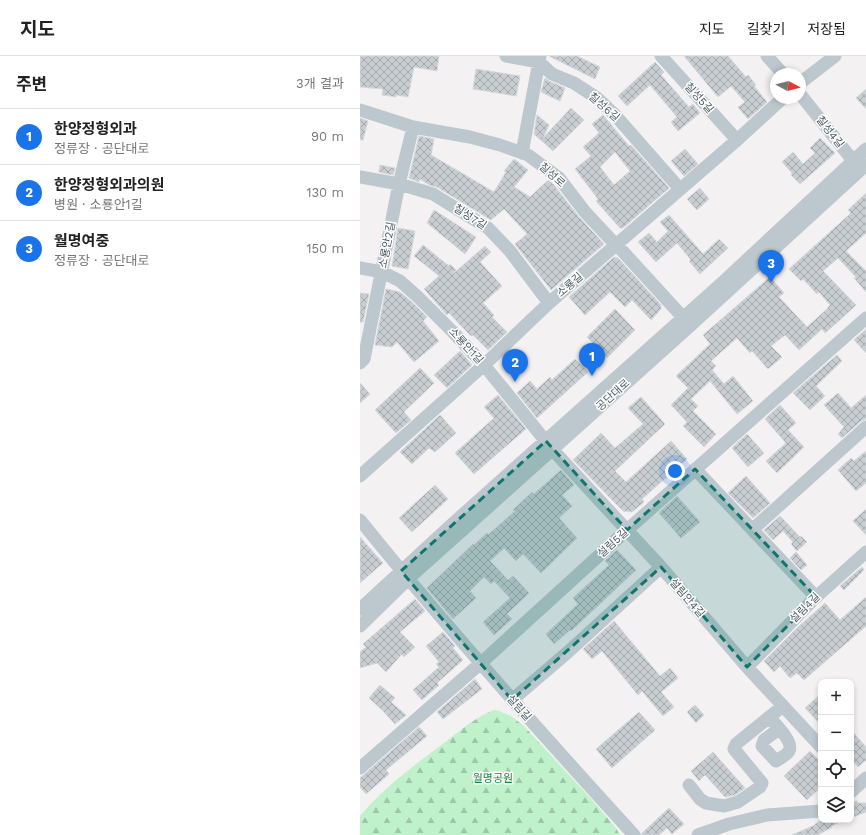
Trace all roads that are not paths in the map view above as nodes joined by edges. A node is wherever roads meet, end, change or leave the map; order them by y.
1 (506, 56) edge
2 (661, 56) edge
3 (767, 56) edge
4 (835, 56) edge
5 (539, 59) edge
6 (778, 68) edge
7 (806, 78) edge
8 (806, 101) edge
9 (776, 104) edge
10 (360, 110) edge
11 (413, 126) junction
12 (737, 140) junction
13 (866, 148) edge
14 (522, 153) junction
15 (860, 165) edge
16 (360, 177) edge
17 (399, 184) junction
18 (680, 189) junction
19 (616, 244) junction
20 (360, 268) edge
21 (382, 272) junction
22 (549, 303) junction
23 (866, 318) edge
24 (686, 322) junction
25 (361, 360) edge
26 (484, 365) junction
27 (866, 427) edge
28 (549, 445) junction
29 (695, 469) junction
30 (360, 476) edge
31 (360, 520) edge
32 (753, 529) junction
33 (627, 530) junction
34 (866, 552) edge
35 (661, 567) junction
36 (404, 575) junction
37 (816, 597) junction
38 (360, 609) edge
39 (360, 626) edge
40 (481, 663) junction
41 (747, 667) junction
42 (512, 700) junction
43 (783, 706) junction
44 (769, 717) junction
45 (779, 729) dead end
46 (818, 744) edge
47 (360, 768) edge
48 (689, 785) dead end
49 (818, 811) edge
50 (634, 835) edge
51 (698, 835) edge

1 - 5 street
2 - 12 street, 칠성5길
3 - 6 street
4 - 7 street
5 - 14 street
5 - 18 street, 칠성6길
8 - 15 street, 칠성4길
9 - 12 street, 소룡길
10 - 11 street, 칠성로
11 - 14 street, 칠성로
11 - 17 street, 소룡안2길
12 - 18 street, 소룡길
13 - 15 street, 공단대로
14 - 19 street, 칠성로
15 - 24 street, 공단대로
16 - 17 street, 칠성7길
17 - 21 street, 소룡안2길
17 - 22 street, 칠성7길
18 - 19 street, 소룡길
19 - 22 street, 소룡길
19 - 24 street, 칠성로
20 - 21 street, 소룡안1길
21 - 25 street, 소룡안2길
21 - 26 street, 소룡안1길
22 - 26 street, 소룡길
23 - 29 street, 설림5길
24 - 28 street, 공단대로
26 - 28 street, 소룡안1길
26 - 30 street, 소룡길
27 - 32 street
28 - 33 street, 설림안4길
28 - 36 street, 공단대로
29 - 32 street
29 - 33 street, 설림5길
31 - 36 street, 설림길
32 - 37 street
33 - 35 street, 설림안4길
33 - 40 street, 설림5길
34 - 37 street, 설림4길
35 - 41 street, 설림안4길
35 - 42 street
36 - 38 street, 공단대로
36 - 39 street, 공단대로
36 - 40 street, 설림길
37 - 41 street, 설림4길
40 - 42 street, 설림길
40 - 47 street, 설림5길
41 - 43 street, 설림안4길
42 - 50 street, 설림길
43 - 44 street
43 - 46 street, 설림안4길
44 - 45 street
44 - 48 street
49 - 51 street

